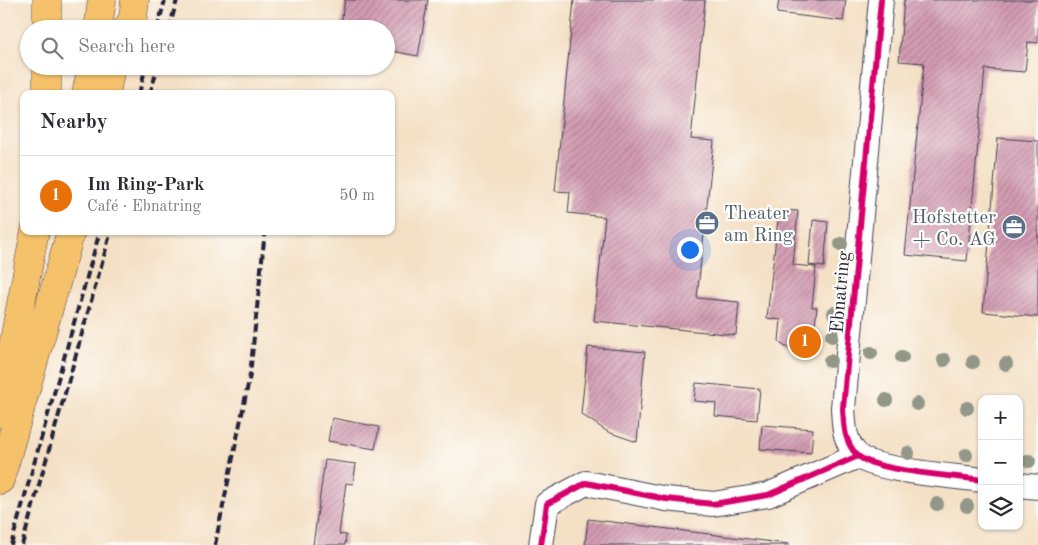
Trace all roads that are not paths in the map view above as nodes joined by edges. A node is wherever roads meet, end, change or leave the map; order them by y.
1 (46, 0) edge
2 (102, 0) edge
3 (123, 0) edge
4 (135, 0) edge
5 (881, 0) edge
6 (47, 20) edge
7 (99, 20) edge
8 (120, 20) edge
9 (132, 20) edge
10 (47, 75) edge
11 (90, 75) edge
12 (109, 75) edge
13 (47, 90) edge
14 (87, 90) edge
15 (107, 90) edge
16 (34, 235) edge
17 (52, 235) edge
18 (70, 235) edge
19 (0, 412) edge
20 (0, 425) edge
21 (858, 456) junction
22 (978, 479) edge
23 (0, 480) edge
24 (1023, 485) edge
25 (1038, 487) edge
26 (541, 545) edge

1 - 6 highway
2 - 7 highway
3 - 8 highway
4 - 9 highway
5 - 21 street, Ebnatring
10 - 13 highway
11 - 14 highway
12 - 15 highway
16 - 19 highway
17 - 20 highway
18 - 23 highway
21 - 22 street
21 - 26 street
24 - 25 street

